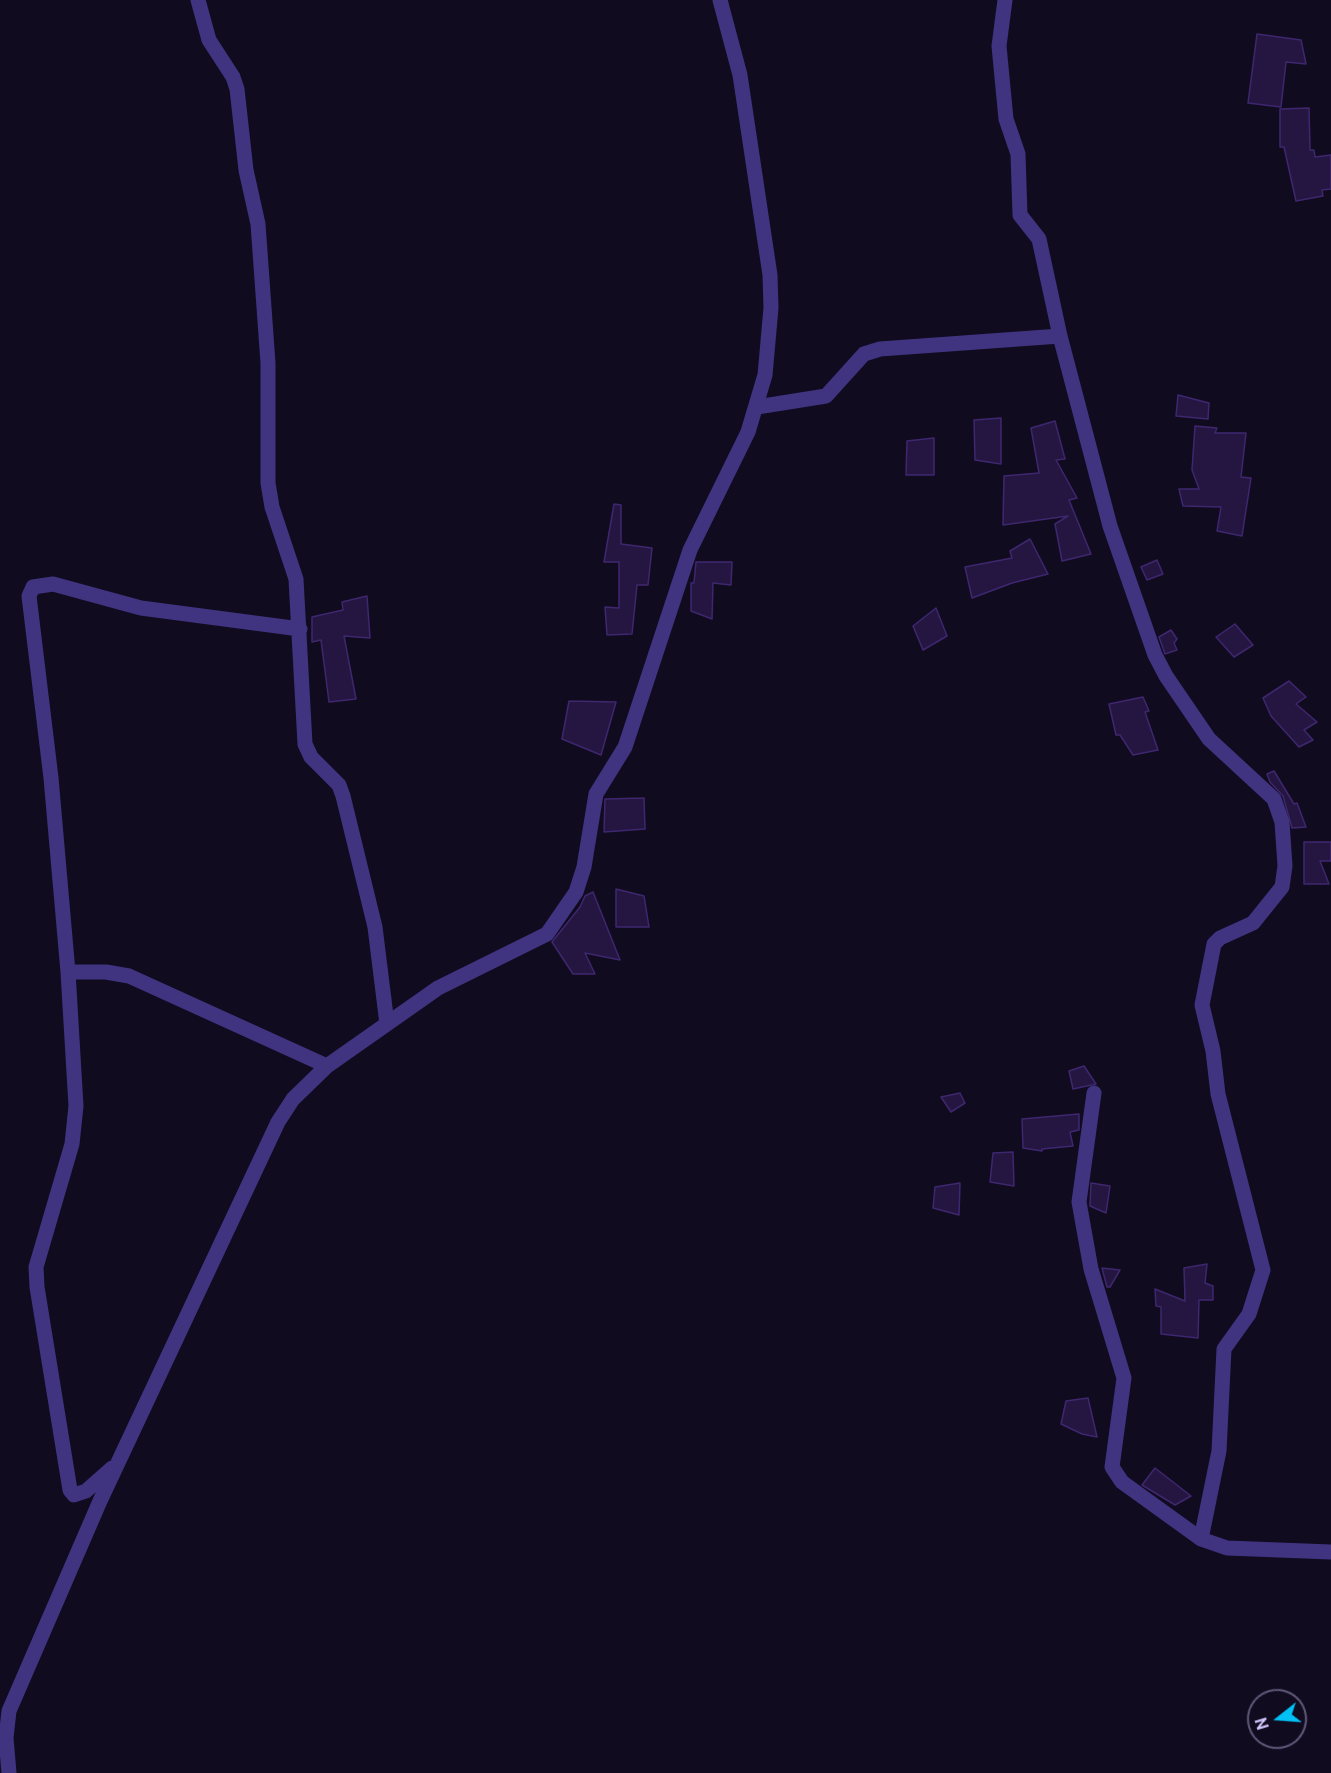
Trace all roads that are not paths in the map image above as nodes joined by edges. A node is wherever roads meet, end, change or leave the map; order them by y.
1 (198, 0) edge
2 (720, 0) edge
3 (1005, 0) edge
4 (1060, 336) junction
5 (757, 407) junction
6 (300, 629) junction
7 (68, 972) junction
8 (387, 1024) junction
9 (327, 1066) junction
10 (1094, 1093) dead end
11 (119, 1462) junction
12 (1201, 1539) junction
13 (1331, 1552) edge
14 (9, 1773) edge

1 - 6 street
2 - 5 street
3 - 4 street
4 - 5 street
4 - 12 street
5 - 8 street
6 - 7 street
6 - 8 street
7 - 9 street
7 - 11 street
8 - 9 street
9 - 11 street
10 - 12 street
11 - 14 street
12 - 13 street

